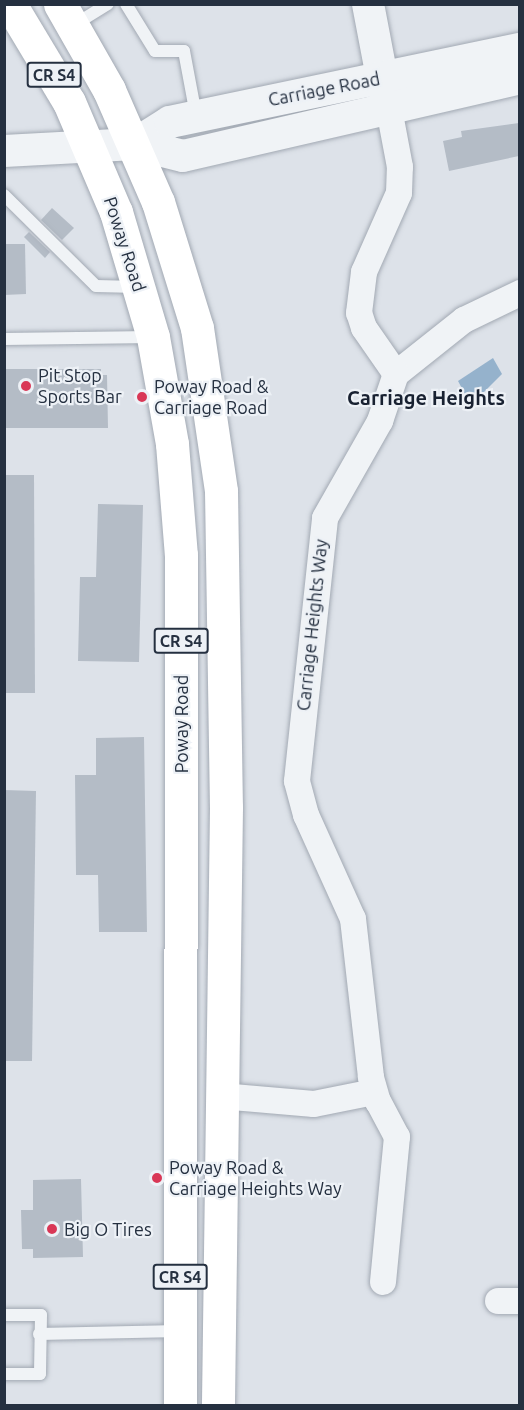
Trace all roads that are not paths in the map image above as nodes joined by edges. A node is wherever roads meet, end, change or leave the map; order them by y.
1 (10, 4) edge
2 (108, 4) edge
3 (126, 4) edge
4 (368, 4) edge
5 (67, 15) edge
6 (519, 49) edge
7 (382, 77) junction
8 (519, 78) edge
9 (389, 110) junction
10 (196, 116) junction
11 (135, 144) junction
12 (90, 147) junction
13 (4, 151) edge
14 (4, 195) edge
15 (140, 287) junction
16 (519, 293) edge
17 (153, 337) junction
18 (4, 339) edge
19 (396, 374) junction
20 (374, 1092) junction
21 (220, 1096) junction
22 (383, 1282) dead end
23 (4, 1315) edge
24 (180, 1331) junction
25 (39, 1334) junction
26 (4, 1374) edge
27 (180, 1406) edge
28 (218, 1406) edge

1 - 12 main road, Poway Road / CR S4
2 - 5 lane
3 - 10 lane
4 - 7 street
5 - 11 main road, CR S4
6 - 7 street, Carriage Road
7 - 9 street
7 - 10 street, Carriage Road
8 - 9 street, Carriage Road
9 - 11 street, Carriage Road
9 - 19 street
10 - 11 street, Carriage Road
11 - 12 street, Carriage Road
11 - 21 main road, CR S4
12 - 13 street, Carriage Road
12 - 15 main road, Poway Road / CR S4
14 - 15 lane
15 - 17 main road, Poway Road / CR S4
16 - 19 street
17 - 18 lane
17 - 24 main road, Poway Road / CR S4
19 - 20 street, Carriage Heights Way
20 - 21 street
20 - 22 street, Carriage Heights Way
21 - 28 main road, CR S4
23 - 25 lane
24 - 25 lane
24 - 27 main road, Poway Road / CR S4
25 - 26 lane

